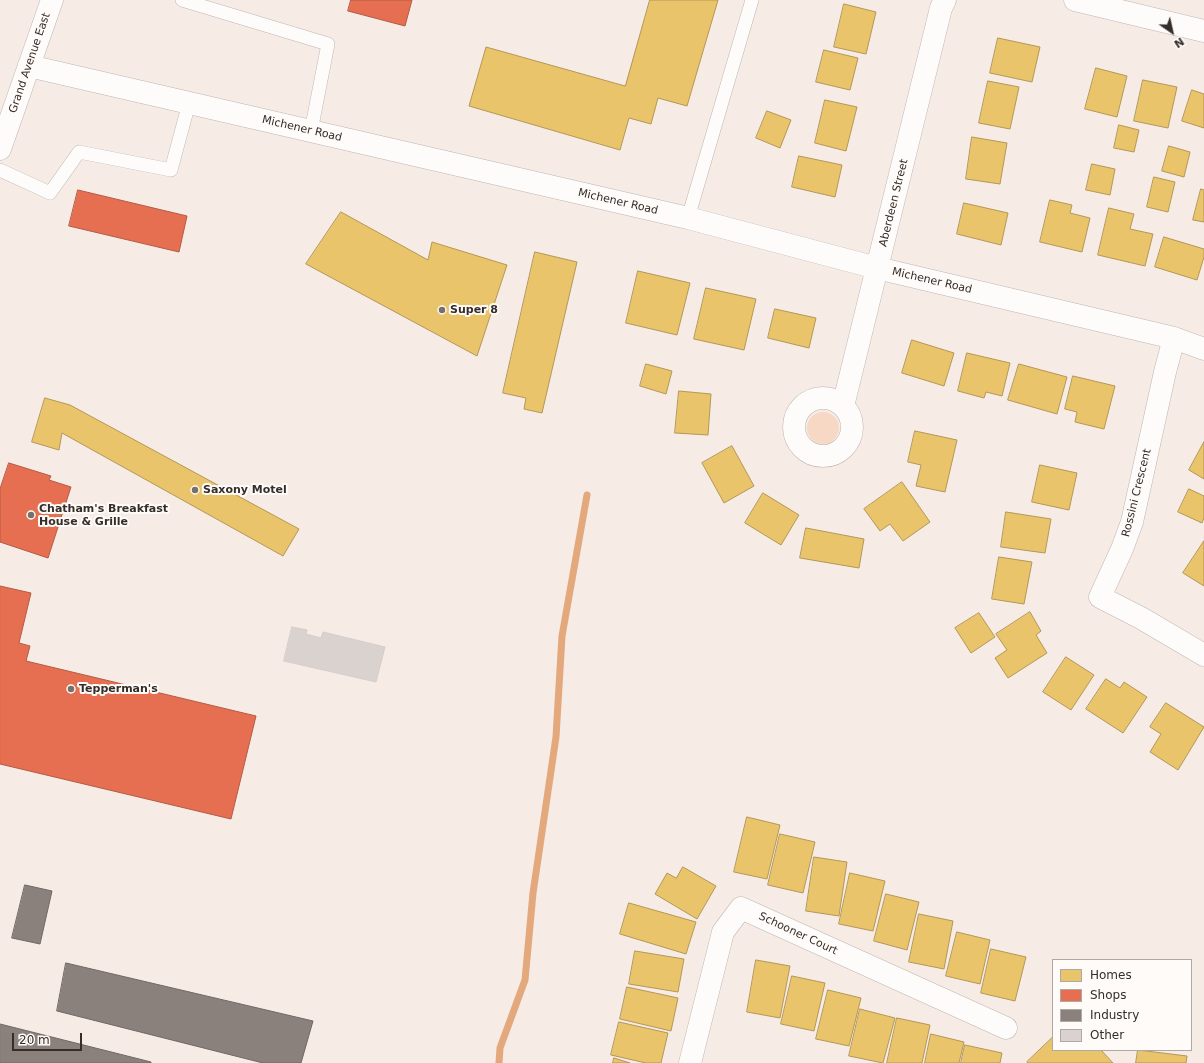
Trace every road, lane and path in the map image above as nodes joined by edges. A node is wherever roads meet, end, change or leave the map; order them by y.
1 (52, 0) edge
2 (182, 0) edge
3 (752, 0) edge
4 (945, 0) edge
5 (1075, 0) edge
6 (1204, 31) edge
7 (29, 66) junction
8 (189, 103) junction
9 (311, 131) junction
10 (0, 149) edge
11 (0, 170) edge
12 (688, 218) junction
13 (877, 268) junction
14 (1174, 338) junction
15 (1204, 349) edge
16 (843, 406) dead end
17 (1204, 655) edge
18 (1006, 1028) dead end
19 (690, 1063) edge

1 - 7 street, Grand Avenue East
2 - 9 lane
3 - 12 lane
4 - 13 street, Aberdeen Street
5 - 6 street
7 - 8 street, Michener Road
7 - 10 street, Grand Avenue East
8 - 9 street, Michener Road
8 - 11 lane
9 - 12 street, Michener Road
12 - 13 street, Michener Road
13 - 14 street, Michener Road
13 - 16 street, Aberdeen Street
14 - 15 street, Michener Road
14 - 17 street, Rossini Crescent
18 - 19 street, Schooner Court

